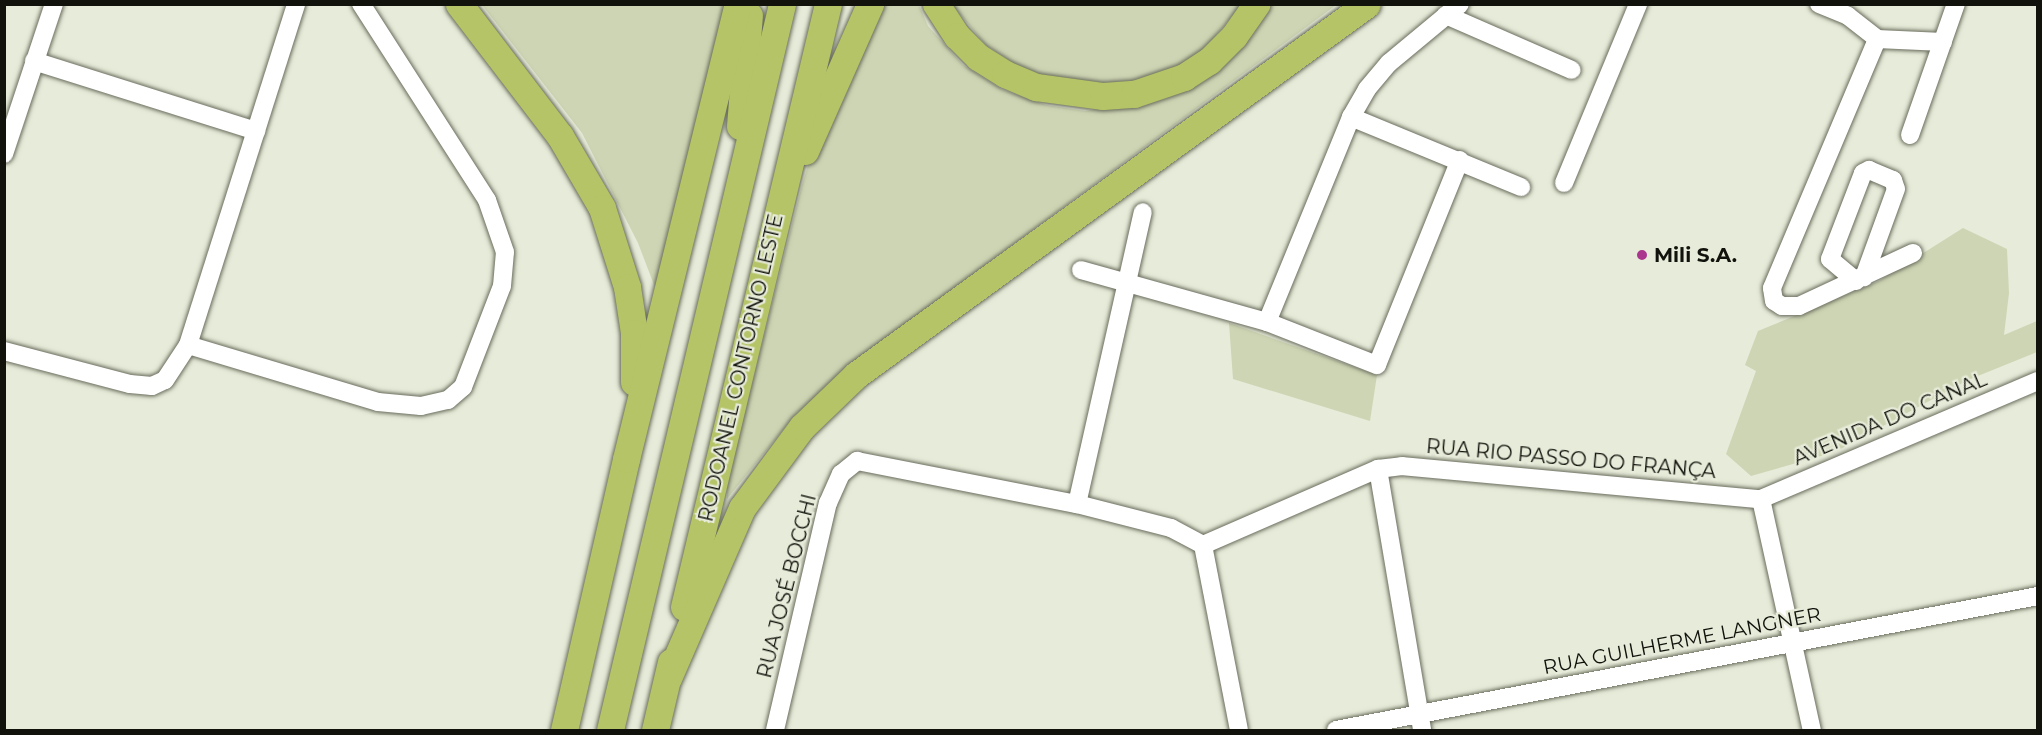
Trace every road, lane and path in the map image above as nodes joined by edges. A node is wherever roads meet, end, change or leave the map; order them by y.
1 (54, 4) edge
2 (296, 4) edge
3 (361, 4) edge
4 (459, 4) edge
5 (738, 4) edge
6 (749, 4) edge
7 (782, 4) edge
8 (828, 4) edge
9 (870, 4) edge
10 (936, 4) edge
11 (1256, 4) edge
12 (1367, 4) edge
13 (1638, 4) edge
14 (1819, 4) edge
15 (1956, 4) edge
16 (1453, 10) edge
17 (1877, 39) junction
18 (1943, 42) junction
19 (34, 61) junction
20 (1572, 70) dead end
21 (1351, 117) junction
22 (256, 131) junction
23 (1910, 135) dead end
24 (4, 154) edge
25 (1460, 160) junction
26 (1564, 183) dead end
27 (1521, 187) dead end
28 (1143, 212) dead end
29 (778, 214) junction
30 (731, 223) junction
31 (1913, 253) dead end
32 (1081, 270) dead end
33 (1860, 279) junction
34 (1128, 284) junction
35 (1267, 322) junction
36 (188, 345) junction
37 (4, 351) edge
38 (2037, 381) edge
39 (626, 459) junction
40 (1378, 469) junction
41 (1761, 499) junction
42 (1077, 504) junction
43 (1203, 545) junction
44 (2037, 596) edge
45 (1793, 643) junction
46 (668, 678) junction
47 (1421, 723) edge
48 (564, 730) edge
49 (610, 730) edge
50 (655, 730) edge
51 (775, 730) edge
52 (1239, 730) edge
53 (1336, 730) edge
54 (1812, 730) edge

1 - 19 street
2 - 22 street
3 - 36 street
4 - 39 highway
5 - 39 highway
6 - 30 highway
7 - 30 highway
8 - 29 highway, RODOANEL CONTORNO LESTE
9 - 29 highway
10 - 11 highway
12 - 46 highway
13 - 26 street
14 - 17 street
15 - 18 street
16 - 20 street
16 - 21 street
17 - 18 street
17 - 33 street
18 - 23 street
19 - 22 street
19 - 24 street
21 - 25 street
21 - 35 street
22 - 36 street
25 - 27 street
25 - 35 street
28 - 34 street
29 - 46 highway, RODOANEL CONTORNO LESTE
30 - 49 highway
31 - 33 street
32 - 34 street
33 - 33 street
34 - 35 street
34 - 42 street
36 - 37 street
38 - 41 street, AVENIDA DO CANAL
39 - 48 highway
40 - 41 street, RUA RIO PASSO DO FRANÇA
40 - 43 street
40 - 47 street
41 - 45 street
42 - 43 street
42 - 51 street, RUA JOSÉ BOCCHI
43 - 52 street
44 - 45 street, RUA GUILHERME LANGNER
45 - 47 street, RUA GUILHERME LANGNER
45 - 54 street
46 - 50 highway, RODOANEL CONTORNO LESTE
47 - 53 street, RUA GUILHERME LANGNER

